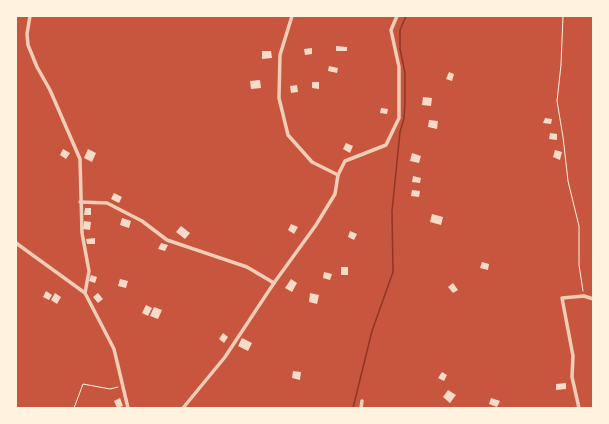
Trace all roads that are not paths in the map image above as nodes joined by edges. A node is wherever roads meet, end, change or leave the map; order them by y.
1 (30, 16) edge
2 (292, 16) edge
3 (397, 16) edge
4 (338, 175) junction
5 (80, 202) junction
6 (16, 243) edge
7 (274, 283) junction
8 (85, 292) junction
9 (593, 299) edge
10 (362, 401) dead end
11 (128, 408) edge
12 (183, 408) edge
13 (361, 408) edge
14 (579, 408) edge

1 - 5 street
2 - 4 street
3 - 4 street
4 - 7 street
5 - 7 street
5 - 8 street
6 - 8 street
7 - 12 street
8 - 11 street
9 - 14 street
10 - 13 street

